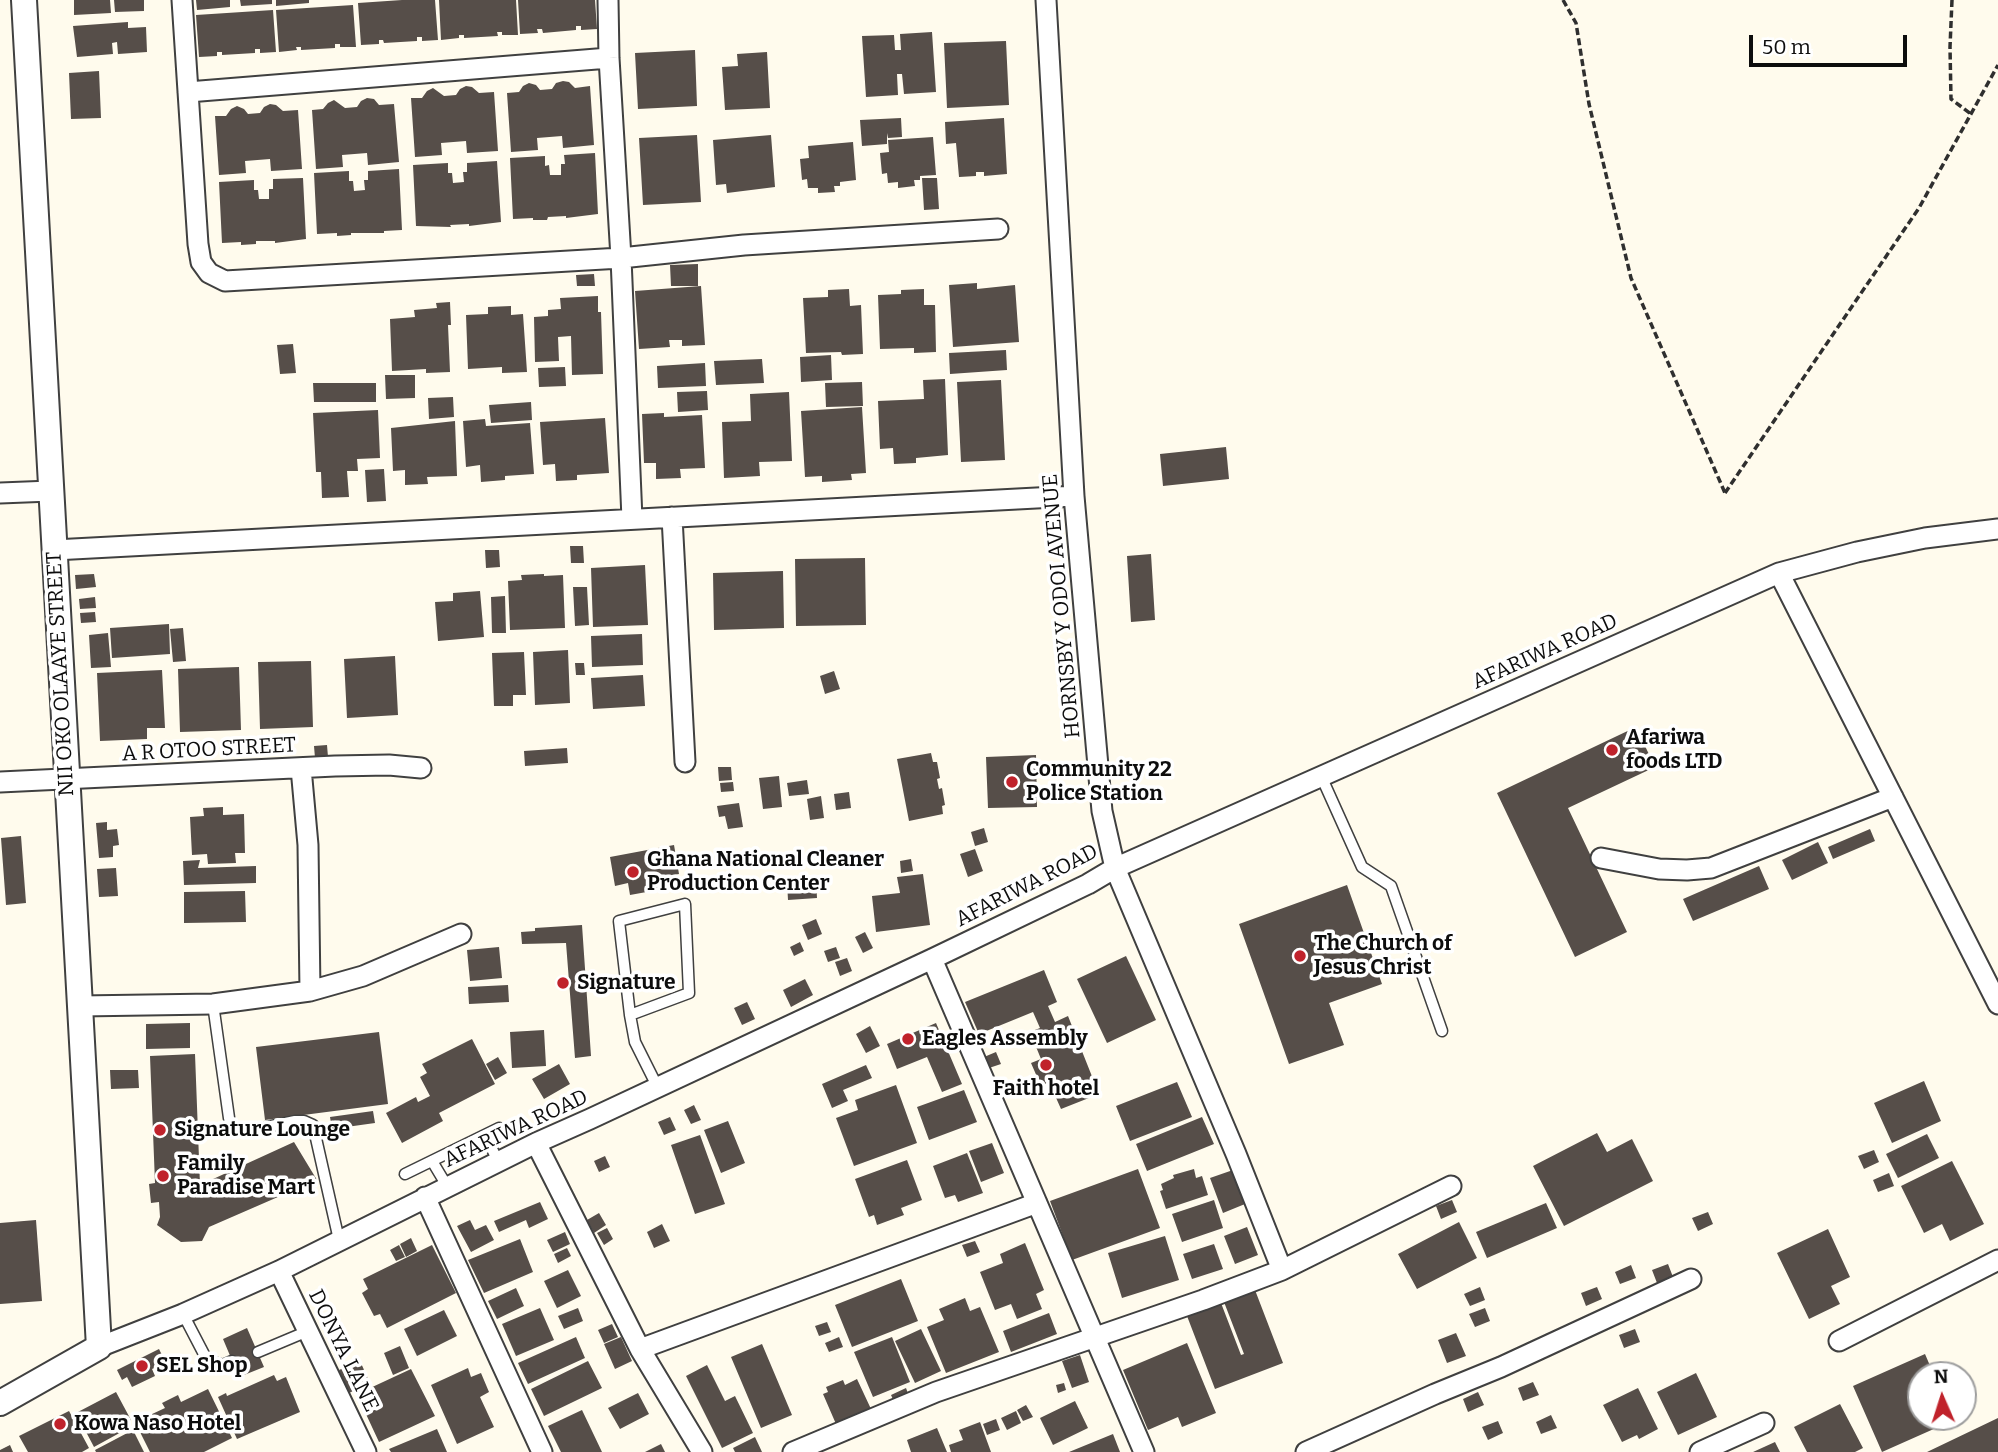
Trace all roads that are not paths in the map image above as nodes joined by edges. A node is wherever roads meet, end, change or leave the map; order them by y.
1 (24, 0) edge
2 (182, 0) edge
3 (608, 0) edge
4 (1046, 0) edge
5 (608, 58) junction
6 (188, 92) junction
7 (998, 229) dead end
8 (621, 258) junction
9 (51, 491) junction
10 (0, 493) edge
11 (1074, 496) junction
12 (672, 517) junction
13 (632, 519) junction
14 (1998, 529) edge
15 (54, 550) junction
16 (1779, 573) junction
17 (685, 762) dead end
18 (301, 768) junction
19 (421, 768) dead end
20 (1321, 776) junction
21 (68, 779) junction
22 (0, 782) edge
23 (1893, 797) junction
24 (1601, 858) dead end
25 (1115, 868) junction
26 (461, 934) dead end
27 (932, 958) junction
28 (310, 991) junction
29 (212, 1004) junction
30 (1998, 1004) edge
31 (80, 1006) junction
32 (630, 1014) junction
33 (1442, 1031) dead end
34 (658, 1088) junction
35 (499, 1128) dead end
36 (485, 1135) junction
37 (536, 1143) junction
38 (432, 1161) junction
39 (498, 1161) junction
40 (405, 1174) dead end
41 (447, 1186) junction
42 (1451, 1186) dead end
43 (425, 1197) junction
44 (1037, 1203) junction
45 (339, 1240) junction
46 (1998, 1260) edge
47 (1282, 1270) junction
48 (279, 1271) junction
49 (1691, 1279) dead end
50 (183, 1314) junction
51 (308, 1331) junction
52 (1095, 1337) junction
53 (1839, 1341) dead end
54 (99, 1347) junction
55 (640, 1349) junction
56 (258, 1352) dead end
57 (232, 1361) dead end
58 (0, 1403) edge
59 (1764, 1423) dead end
60 (366, 1452) edge
61 (542, 1452) edge
62 (702, 1452) edge
63 (793, 1452) edge
64 (1143, 1452) edge
65 (1306, 1452) edge
66 (1700, 1452) edge

1 - 9 street, NII OKO OLAAYE STREET
2 - 6 street
3 - 5 street
4 - 11 street, HORNSBY Y ODOI AVENUE
5 - 6 street
5 - 8 street
6 - 8 street
7 - 8 street
8 - 13 street
9 - 10 street
9 - 15 street, NII OKO OLAAYE STREET
11 - 12 street
11 - 25 street, HORNSBY Y ODOI AVENUE
12 - 13 street
12 - 17 street
13 - 15 street
14 - 16 street, AFARIWA ROAD
15 - 21 street, NII OKO OLAAYE STREET
16 - 20 street, AFARIWA ROAD
16 - 23 street
18 - 19 street, A R OTOO STREET
18 - 21 street, A R OTOO STREET
18 - 28 street
20 - 25 street, AFARIWA ROAD
20 - 33 lane
21 - 22 street, A R OTOO STREET
21 - 31 street, NII OKO OLAAYE STREET
23 - 24 street
23 - 30 street
25 - 27 street, AFARIWA ROAD
25 - 47 street, HORNSBY Y ODOI AVENUE
26 - 28 street
27 - 34 street, AFARIWA ROAD
27 - 44 street
28 - 29 street
29 - 31 street
29 - 45 lane
31 - 54 street, NII OKO OLAAYE STREET
32 - 32 lane
32 - 34 lane
34 - 37 street, AFARIWA ROAD
35 - 36 lane
36 - 38 lane
36 - 39 lane
37 - 39 street, AFARIWA ROAD
37 - 55 street
38 - 40 lane
38 - 41 lane
39 - 41 street, AFARIWA ROAD
41 - 43 street, AFARIWA ROAD
42 - 47 street
43 - 45 street, AFARIWA ROAD
43 - 61 street
44 - 52 street
44 - 55 street
45 - 48 street, AFARIWA ROAD
46 - 53 street
47 - 52 street
48 - 50 street, AFARIWA ROAD
48 - 51 street, DONYA LANE
49 - 65 street
50 - 54 street, AFARIWA ROAD
50 - 57 lane
51 - 56 lane
51 - 60 street, DONYA LANE
52 - 63 street
52 - 64 street
54 - 58 street
55 - 62 street
59 - 66 street

